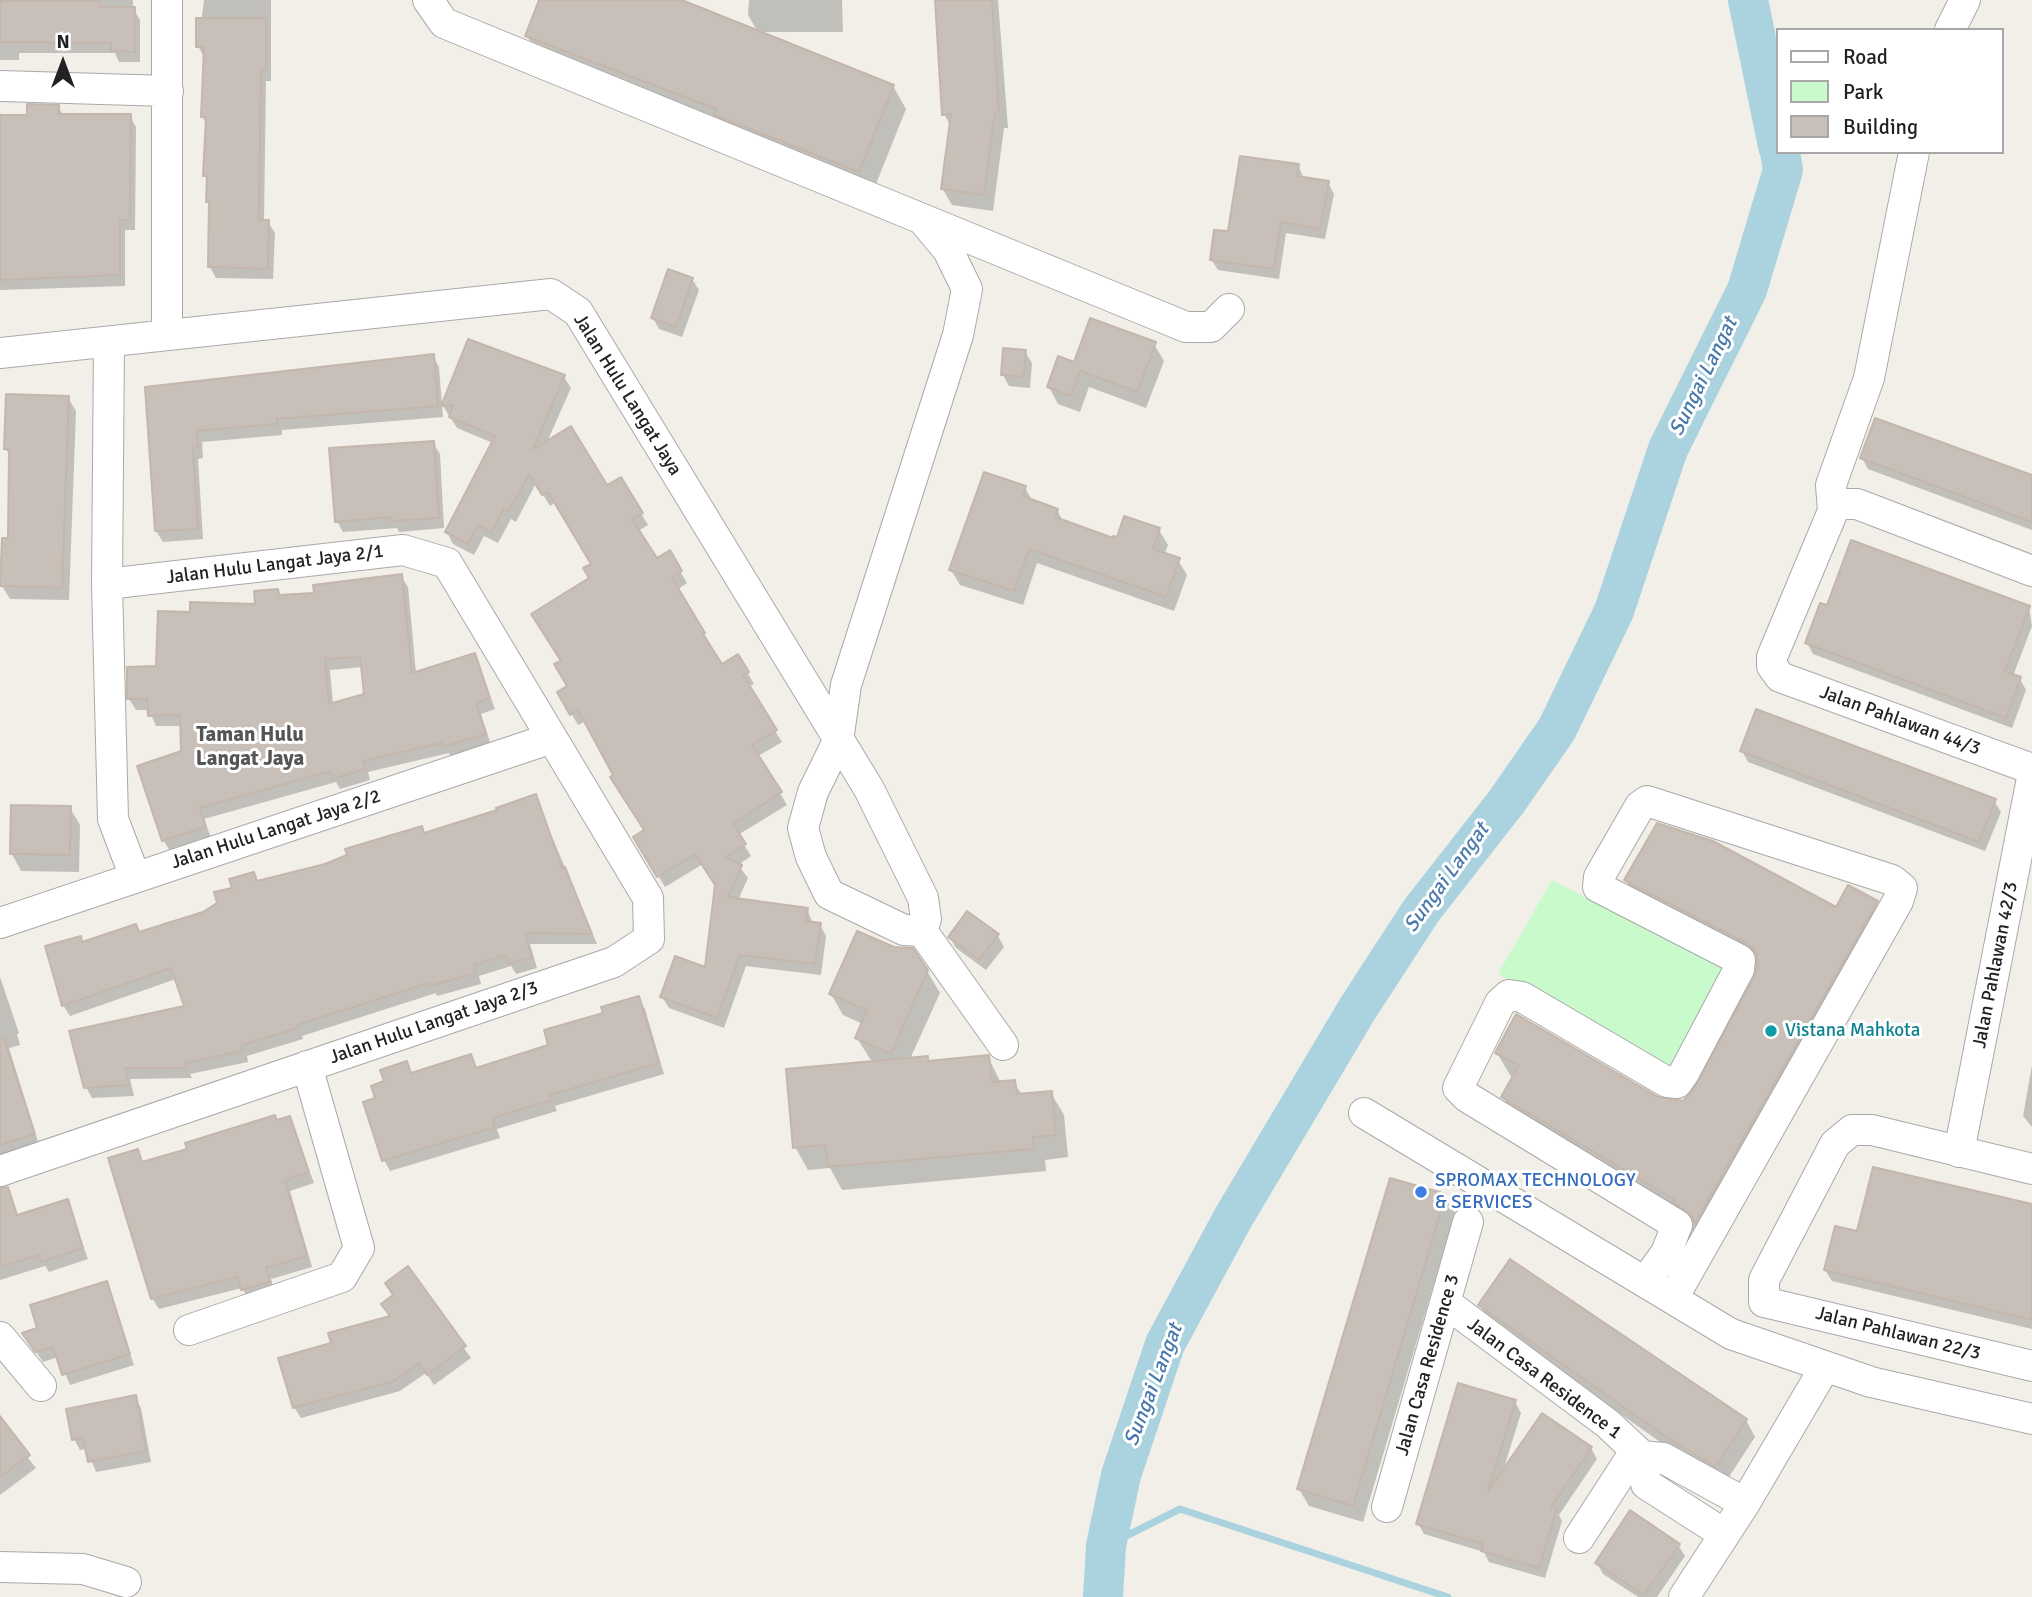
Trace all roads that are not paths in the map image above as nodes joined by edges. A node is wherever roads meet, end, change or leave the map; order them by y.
1 (167, 0) edge
2 (428, 0) edge
3 (1965, 0) edge
4 (1951, 28) edge
5 (0, 86) edge
6 (168, 90) junction
7 (1914, 154) edge
8 (918, 215) junction
9 (1229, 309) dead end
10 (167, 334) junction
11 (109, 342) junction
12 (0, 353) edge
13 (1845, 507) junction
14 (2032, 571) edge
15 (107, 584) junction
16 (552, 738) junction
17 (838, 741) junction
18 (2032, 769) edge
19 (2032, 778) edge
20 (135, 877) junction
21 (0, 923) edge
22 (922, 931) junction
23 (1003, 1045) dead end
24 (307, 1066) junction
25 (1364, 1113) dead end
26 (1959, 1152) junction
27 (2032, 1169) edge
28 (0, 1171) edge
29 (1468, 1222) dead end
30 (1645, 1282) junction
31 (1673, 1298) junction
32 (1446, 1304) junction
33 (189, 1330) dead end
34 (0, 1337) edge
35 (2032, 1366) edge
36 (1825, 1367) junction
37 (41, 1386) dead end
38 (2032, 1419) edge
39 (1639, 1453) junction
40 (1745, 1503) junction
41 (1387, 1507) dead end
42 (1724, 1534) junction
43 (1579, 1538) dead end
44 (0, 1567) edge
45 (127, 1581) dead end
46 (1684, 1597) edge

1 - 6 street
2 - 8 street
3 - 4 street
5 - 6 street
6 - 10 street
7 - 13 street
8 - 9 street
8 - 17 street
10 - 11 street, Jalan Hulu Langat Jaya
10 - 17 street, Jalan Hulu Langat Jaya
11 - 12 street, Jalan Hulu Langat Jaya
11 - 15 street
13 - 14 street
13 - 18 street, Jalan Pahlawan 44/3
15 - 16 street, Jalan Hulu Langat Jaya 2/1
15 - 20 street
16 - 20 street, Jalan Hulu Langat Jaya 2/2
16 - 24 street, Jalan Hulu Langat Jaya 2/3
17 - 22 street, Jalan Hulu Langat Jaya
17 - 22 street
19 - 26 street, Jalan Pahlawan 42/3
20 - 21 street, Jalan Hulu Langat Jaya 2/2
22 - 23 street
24 - 28 street, Jalan Hulu Langat Jaya 2/3
24 - 33 street
25 - 30 street
26 - 27 street
26 - 35 street, Jalan Pahlawan 22/3
29 - 32 street, Jalan Casa Residence 3
30 - 31 street
30 - 31 street
31 - 36 street
32 - 39 street, Jalan Casa Residence 1
32 - 41 street, Jalan Casa Residence 3
34 - 37 street
36 - 38 street
36 - 40 street
39 - 40 street, Jalan Casa Residence 1
39 - 42 street
39 - 43 street
40 - 42 street
42 - 46 street
44 - 45 street

